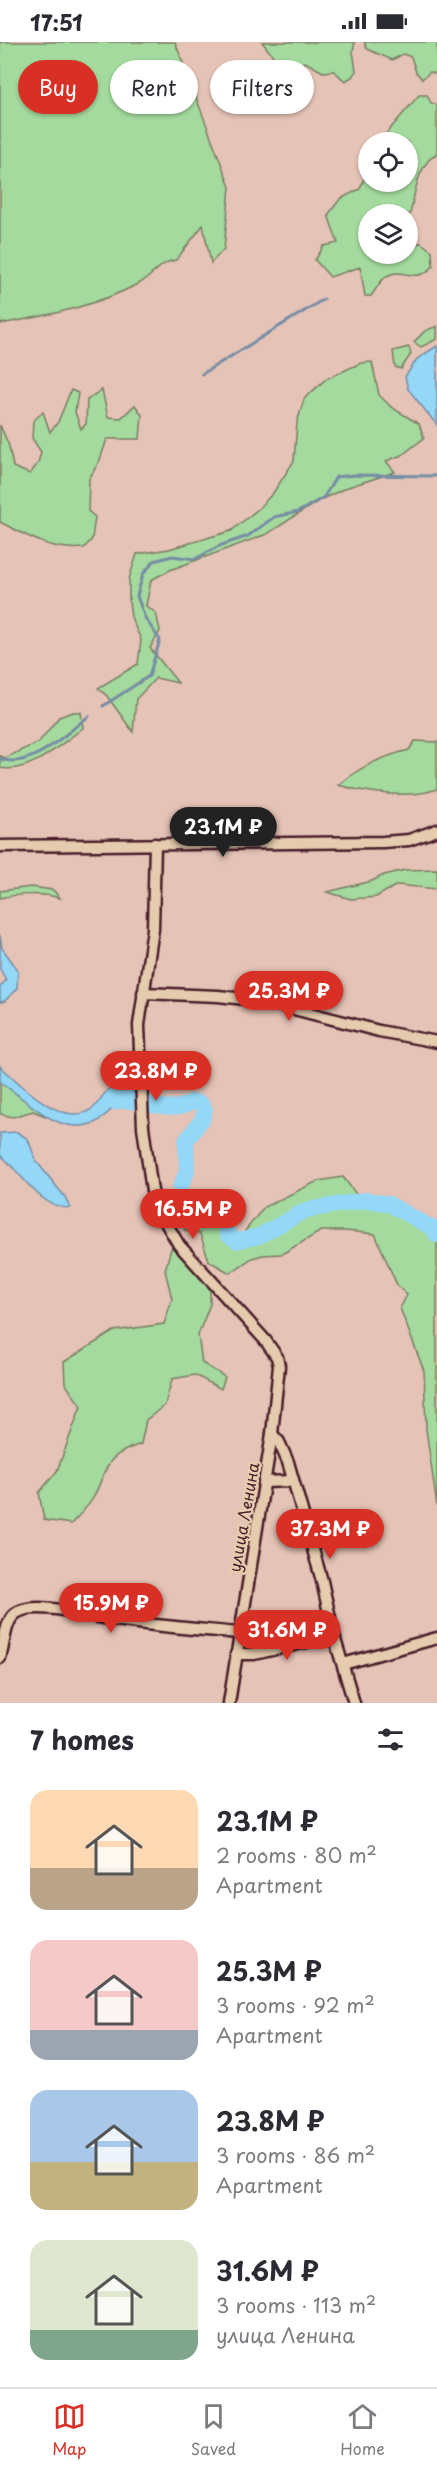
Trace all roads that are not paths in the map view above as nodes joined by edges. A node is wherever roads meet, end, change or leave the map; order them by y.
1 (437, 830) edge
2 (155, 844) junction
3 (0, 846) edge
4 (142, 993) junction
5 (437, 1042) edge
6 (272, 1434) junction
7 (293, 1481) junction
8 (264, 1482) junction
9 (239, 1633) junction
10 (334, 1636) junction
11 (437, 1638) edge
12 (236, 1654) junction
13 (0, 1658) edge
14 (343, 1664) junction
15 (229, 1703) edge
16 (354, 1703) edge

1 - 2 street
2 - 3 street
2 - 4 street, улица Ленина
4 - 5 street
4 - 6 street, улица Ленина
6 - 7 street
6 - 8 street, улица Ленина
7 - 8 street
7 - 10 street
8 - 9 street, улица Ленина
9 - 12 street, улица Ленина
9 - 13 street
10 - 12 street
10 - 14 street
11 - 14 street
12 - 15 street, улица Ленина
14 - 16 street

